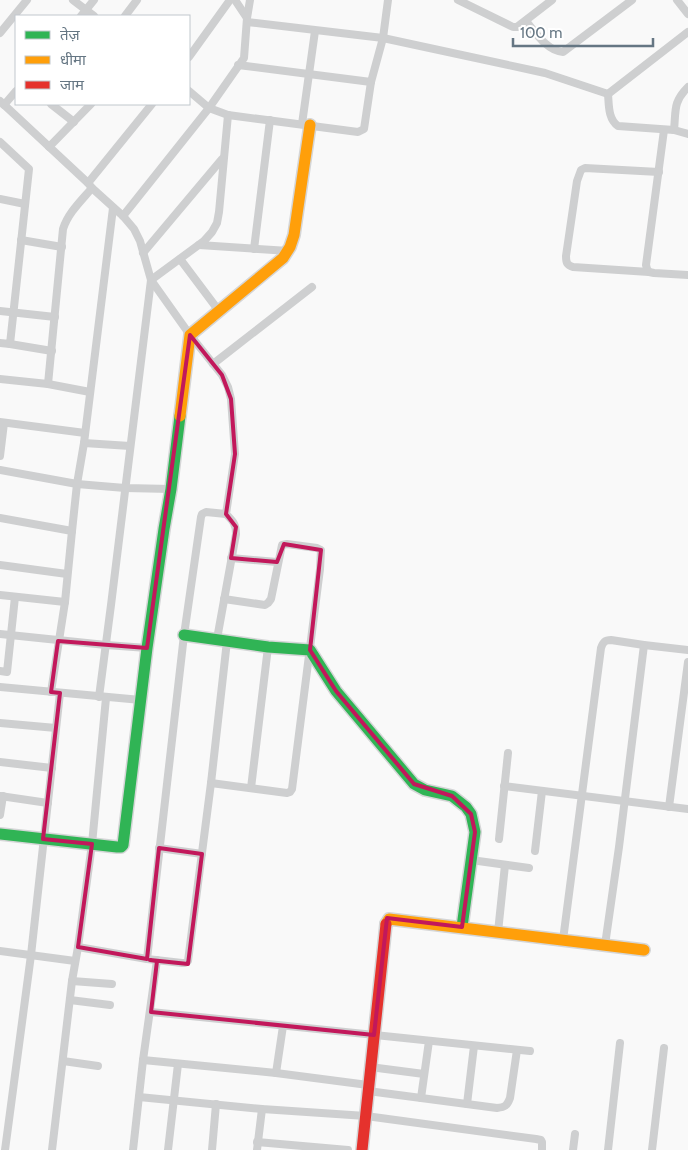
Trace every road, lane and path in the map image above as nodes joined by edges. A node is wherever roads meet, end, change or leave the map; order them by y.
1 (27, 0) edge
2 (73, 0) edge
3 (94, 0) edge
4 (137, 0) edge
5 (230, 0) edge
6 (235, 0) edge
7 (250, 0) edge
8 (388, 0) edge
9 (458, 0) edge
10 (552, 0) edge
11 (632, 0) edge
12 (677, 0) edge
13 (83, 13) edge
14 (688, 14) edge
15 (126, 15) edge
16 (247, 20) junction
17 (526, 21) junction
18 (315, 31) junction
19 (688, 32) edge
20 (0, 33) edge
21 (383, 38) junction
22 (190, 56) edge
23 (238, 65) junction
24 (309, 74) junction
25 (371, 82) junction
26 (688, 87) edge
27 (15, 92) edge
28 (190, 92) edge
29 (608, 94) junction
30 (2, 103) edge
31 (52, 105) edge
32 (90, 105) edge
33 (151, 105) edge
34 (209, 108) junction
35 (228, 115) junction
36 (270, 120) junction
37 (74, 122) junction
38 (306, 124) junction
39 (664, 130) junction
40 (674, 130) junction
41 (688, 134) edge
42 (0, 142) edge
43 (49, 147) junction
44 (223, 159) junction
45 (659, 172) junction
46 (90, 186) junction
47 (0, 199) edge
48 (25, 204) junction
49 (113, 208) junction
50 (122, 216) junction
51 (21, 240) junction
52 (199, 244) junction
53 (62, 247) junction
54 (254, 249) junction
55 (288, 251) junction
56 (144, 253) junction
57 (180, 259) junction
58 (649, 272) junction
59 (688, 275) edge
60 (151, 280) junction
61 (312, 286) dead end
62 (0, 311) edge
63 (218, 311) junction
64 (14, 312) junction
65 (55, 318) junction
66 (190, 335) junction
67 (0, 343) edge
68 (10, 344) junction
69 (52, 351) junction
70 (212, 364) junction
71 (0, 379) edge
72 (48, 384) junction
73 (90, 392) junction
74 (2, 422) edge
75 (85, 433) junction
76 (84, 443) junction
77 (130, 446) junction
78 (0, 456) edge
79 (0, 470) edge
80 (77, 484) junction
81 (125, 488) junction
82 (171, 489) junction
83 (226, 514) junction
84 (0, 518) edge
85 (72, 531) junction
86 (231, 558) junction
87 (278, 562) junction
88 (0, 565) edge
89 (67, 574) junction
90 (0, 595) edge
91 (15, 597) junction
92 (224, 599) junction
93 (65, 602) junction
94 (0, 634) edge
95 (11, 635) junction
96 (184, 635) junction
97 (222, 640) junction
98 (58, 641) junction
99 (106, 645) junction
100 (644, 645) junction
101 (268, 647) junction
102 (147, 648) junction
103 (310, 650) junction
104 (688, 650) edge
105 (688, 662) edge
106 (4, 672) edge
107 (3, 687) edge
108 (51, 692) junction
109 (60, 693) junction
110 (102, 697) junction
111 (141, 700) junction
112 (0, 723) edge
113 (56, 728) junction
114 (508, 752) dead end
115 (0, 762) edge
116 (52, 768) junction
117 (211, 784) junction
118 (504, 786) junction
119 (250, 788) junction
120 (542, 791) junction
121 (581, 795) junction
122 (1, 796) edge
123 (624, 801) junction
124 (48, 803) junction
125 (669, 807) junction
126 (688, 809) edge
127 (0, 815) edge
128 (0, 834) edge
129 (499, 839) dead end
130 (43, 840) junction
131 (92, 844) junction
132 (159, 848) junction
133 (535, 851) dead end
134 (202, 854) junction
135 (471, 860) junction
136 (505, 865) junction
137 (529, 868) dead end
138 (462, 927) junction
139 (498, 932) junction
140 (564, 940) junction
141 (605, 945) junction
142 (78, 946) junction
143 (644, 950) dead end
144 (0, 951) edge
145 (31, 954) junction
146 (147, 959) junction
147 (157, 960) junction
148 (75, 961) junction
149 (72, 981) junction
150 (112, 984) dead end
151 (70, 1000) junction
152 (110, 1005) dead end
153 (151, 1012) junction
154 (283, 1026) junction
155 (374, 1035) junction
156 (429, 1041) junction
157 (620, 1042) dead end
158 (474, 1046) junction
159 (664, 1048) dead end
160 (517, 1050) junction
161 (530, 1051) dead end
162 (143, 1060) junction
163 (63, 1061) junction
164 (178, 1064) junction
165 (98, 1066) dead end
166 (370, 1068) junction
167 (276, 1072) junction
168 (424, 1074) junction
169 (368, 1088) junction
170 (139, 1096) junction
171 (421, 1098) junction
172 (174, 1100) junction
173 (216, 1104) junction
174 (467, 1104) junction
175 (262, 1109) junction
176 (366, 1116) junction
177 (575, 1134) dead end
178 (257, 1146) edge
179 (5, 1150) edge
180 (52, 1150) edge
181 (133, 1150) edge
182 (168, 1150) edge
183 (212, 1150) edge
184 (348, 1150) edge
185 (362, 1150) edge
186 (542, 1150) edge
187 (573, 1150) edge
188 (608, 1150) edge
189 (652, 1150) edge

1 - 20 street
2 - 13 street
3 - 13 street
4 - 15 street
5 - 22 street
6 - 16 street
7 - 16 street
8 - 21 street
9 - 17 street
10 - 17 street
11 - 17 street
12 - 14 street
16 - 18 street
16 - 23 street
18 - 21 street
18 - 24 street
19 - 29 street
21 - 25 street
21 - 29 street
23 - 24 street
23 - 34 street
24 - 25 street
24 - 38 street
25 - 38 street
26 - 40 street
27 - 30 street
28 - 34 street
29 - 39 street
30 - 43 street
31 - 37 street
32 - 37 street
33 - 46 street
34 - 35 street
34 - 50 street
35 - 36 street
35 - 44 street
36 - 38 street
36 - 54 street
37 - 43 street
38 - 55 street
39 - 40 street
39 - 45 street
40 - 41 street
42 - 48 street
43 - 46 street
44 - 52 street
44 - 56 street
45 - 58 street
45 - 58 street
46 - 49 street
46 - 53 street
47 - 48 street
48 - 51 street
49 - 50 street
49 - 73 street
50 - 56 street
51 - 53 street
51 - 64 street
52 - 54 street
52 - 57 street
53 - 65 street
54 - 55 street
55 - 63 street
56 - 60 street
57 - 60 street
57 - 63 street
58 - 59 street
60 - 66 street
60 - 77 street
61 - 70 street
62 - 64 street
63 - 66 street
64 - 65 street
64 - 68 street
65 - 69 street
66 - 70 street
66 - 82 street
67 - 68 street
68 - 69 street
69 - 72 street
70 - 83 street
71 - 72 street
72 - 73 street
73 - 75 street
74 - 75 street
74 - 78 street
75 - 76 street
76 - 77 street
76 - 80 street
77 - 81 street
79 - 80 street
80 - 81 street
80 - 85 street
81 - 82 street
81 - 99 street
82 - 102 street
83 - 86 street
83 - 96 street
84 - 85 street
85 - 89 street
86 - 87 street
86 - 92 street
87 - 92 street
87 - 103 street
88 - 89 street
89 - 93 street
90 - 91 street
91 - 93 street
91 - 95 street
92 - 97 street
93 - 98 street
94 - 95 street
95 - 98 street
95 - 106 street
96 - 97 street
96 - 132 street
97 - 101 street
97 - 117 street
98 - 99 street
98 - 108 street
99 - 102 street
99 - 110 street
100 - 104 street
100 - 121 street
100 - 123 street
101 - 103 street
101 - 119 street
102 - 111 street
103 - 119 street
103 - 135 street
105 - 125 street
106 - 107 street
107 - 108 street
108 - 109 street
109 - 110 street
109 - 113 street
110 - 111 street
110 - 131 street
111 - 131 street
112 - 113 street
113 - 116 street
114 - 118 street
115 - 116 street
116 - 124 street
117 - 119 street
117 - 134 street
118 - 120 street
118 - 129 street
120 - 121 street
120 - 133 street
121 - 123 street
121 - 140 street
122 - 124 street
122 - 127 street
123 - 125 street
123 - 141 street
124 - 130 street
125 - 126 street
128 - 130 street
130 - 131 street
130 - 145 street
131 - 142 street
132 - 134 street
132 - 146 street
134 - 147 street
135 - 136 street
135 - 138 street
136 - 137 street
136 - 139 street
138 - 139 street
138 - 155 street
139 - 140 street
140 - 141 street
141 - 143 street
142 - 146 street
142 - 148 street
144 - 145 street
145 - 148 street
145 - 179 street
146 - 147 street
147 - 153 street
148 - 149 street
149 - 150 street
149 - 151 street
151 - 152 street
151 - 163 street
153 - 154 street
153 - 162 street
154 - 155 street
154 - 167 street
155 - 156 street
155 - 166 street
156 - 158 street
156 - 168 street
157 - 188 street
158 - 160 street
158 - 174 street
159 - 189 street
160 - 161 street
160 - 174 street
162 - 164 street
162 - 170 street
163 - 165 street
163 - 180 street
164 - 167 street
164 - 172 street
166 - 168 street
166 - 169 street
167 - 169 street
168 - 171 street
169 - 171 street
169 - 176 street
170 - 172 street
170 - 181 street
171 - 174 street
172 - 173 street
172 - 182 street
173 - 175 street
173 - 183 street
175 - 176 street
175 - 178 street
176 - 185 street
176 - 186 street
177 - 187 street
178 - 184 street

